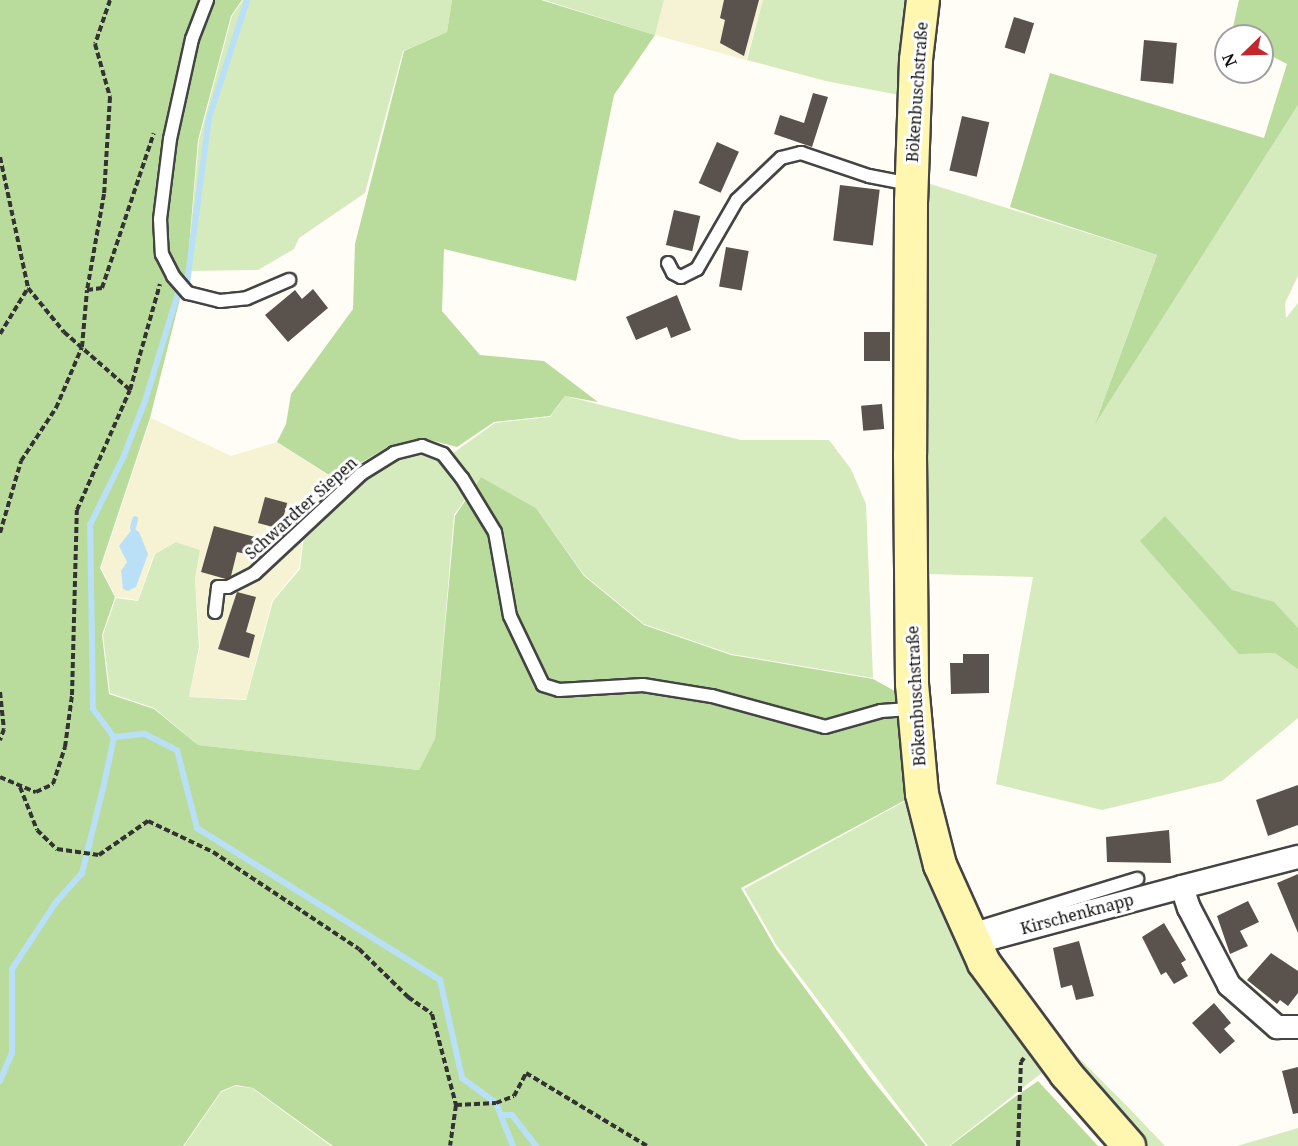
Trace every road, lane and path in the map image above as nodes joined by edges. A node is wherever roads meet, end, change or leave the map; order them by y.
1 (110, 0) edge
2 (207, 0) edge
3 (923, 0) edge
4 (155, 130) dead end
5 (0, 157) edge
6 (912, 184) junction
7 (166, 262) junction
8 (668, 263) dead end
9 (289, 280) dead end
10 (28, 288) junction
11 (87, 290) junction
12 (0, 333) edge
13 (82, 347) junction
14 (130, 390) junction
15 (0, 533) edge
16 (215, 612) dead end
17 (0, 692) edge
18 (914, 709) junction
19 (0, 740) edge
20 (0, 777) edge
21 (20, 787) junction
22 (1298, 857) edge
23 (1137, 879) dead end
24 (1182, 887) junction
25 (970, 937) junction
26 (1298, 1027) edge
27 (1041, 1043) junction
28 (456, 1105) junction
29 (450, 1146) edge
30 (647, 1146) edge
31 (1018, 1146) edge
32 (1129, 1146) edge

1 - 11 path
2 - 7 lane
3 - 6 main road, Bökenbuschstraße
4 - 11 path
5 - 10 path
6 - 8 lane, Bökenbuschstraße
6 - 18 main road, Bökenbuschstraße
7 - 9 lane
7 - 14 path
10 - 12 path
10 - 13 path
11 - 13 path
13 - 14 path
13 - 15 path
14 - 21 path
16 - 18 lane, Schwardter Siepen
17 - 19 path
18 - 25 main road, Bökenbuschstraße
20 - 21 path
21 - 28 path
22 - 24 street, Kirschenknapp
23 - 25 lane
24 - 25 street, Kirschenknapp
24 - 26 street
25 - 27 main road, Bökenbuschstraße
27 - 31 path
27 - 32 main road, Bökenbuschstraße
28 - 29 path
28 - 30 path

